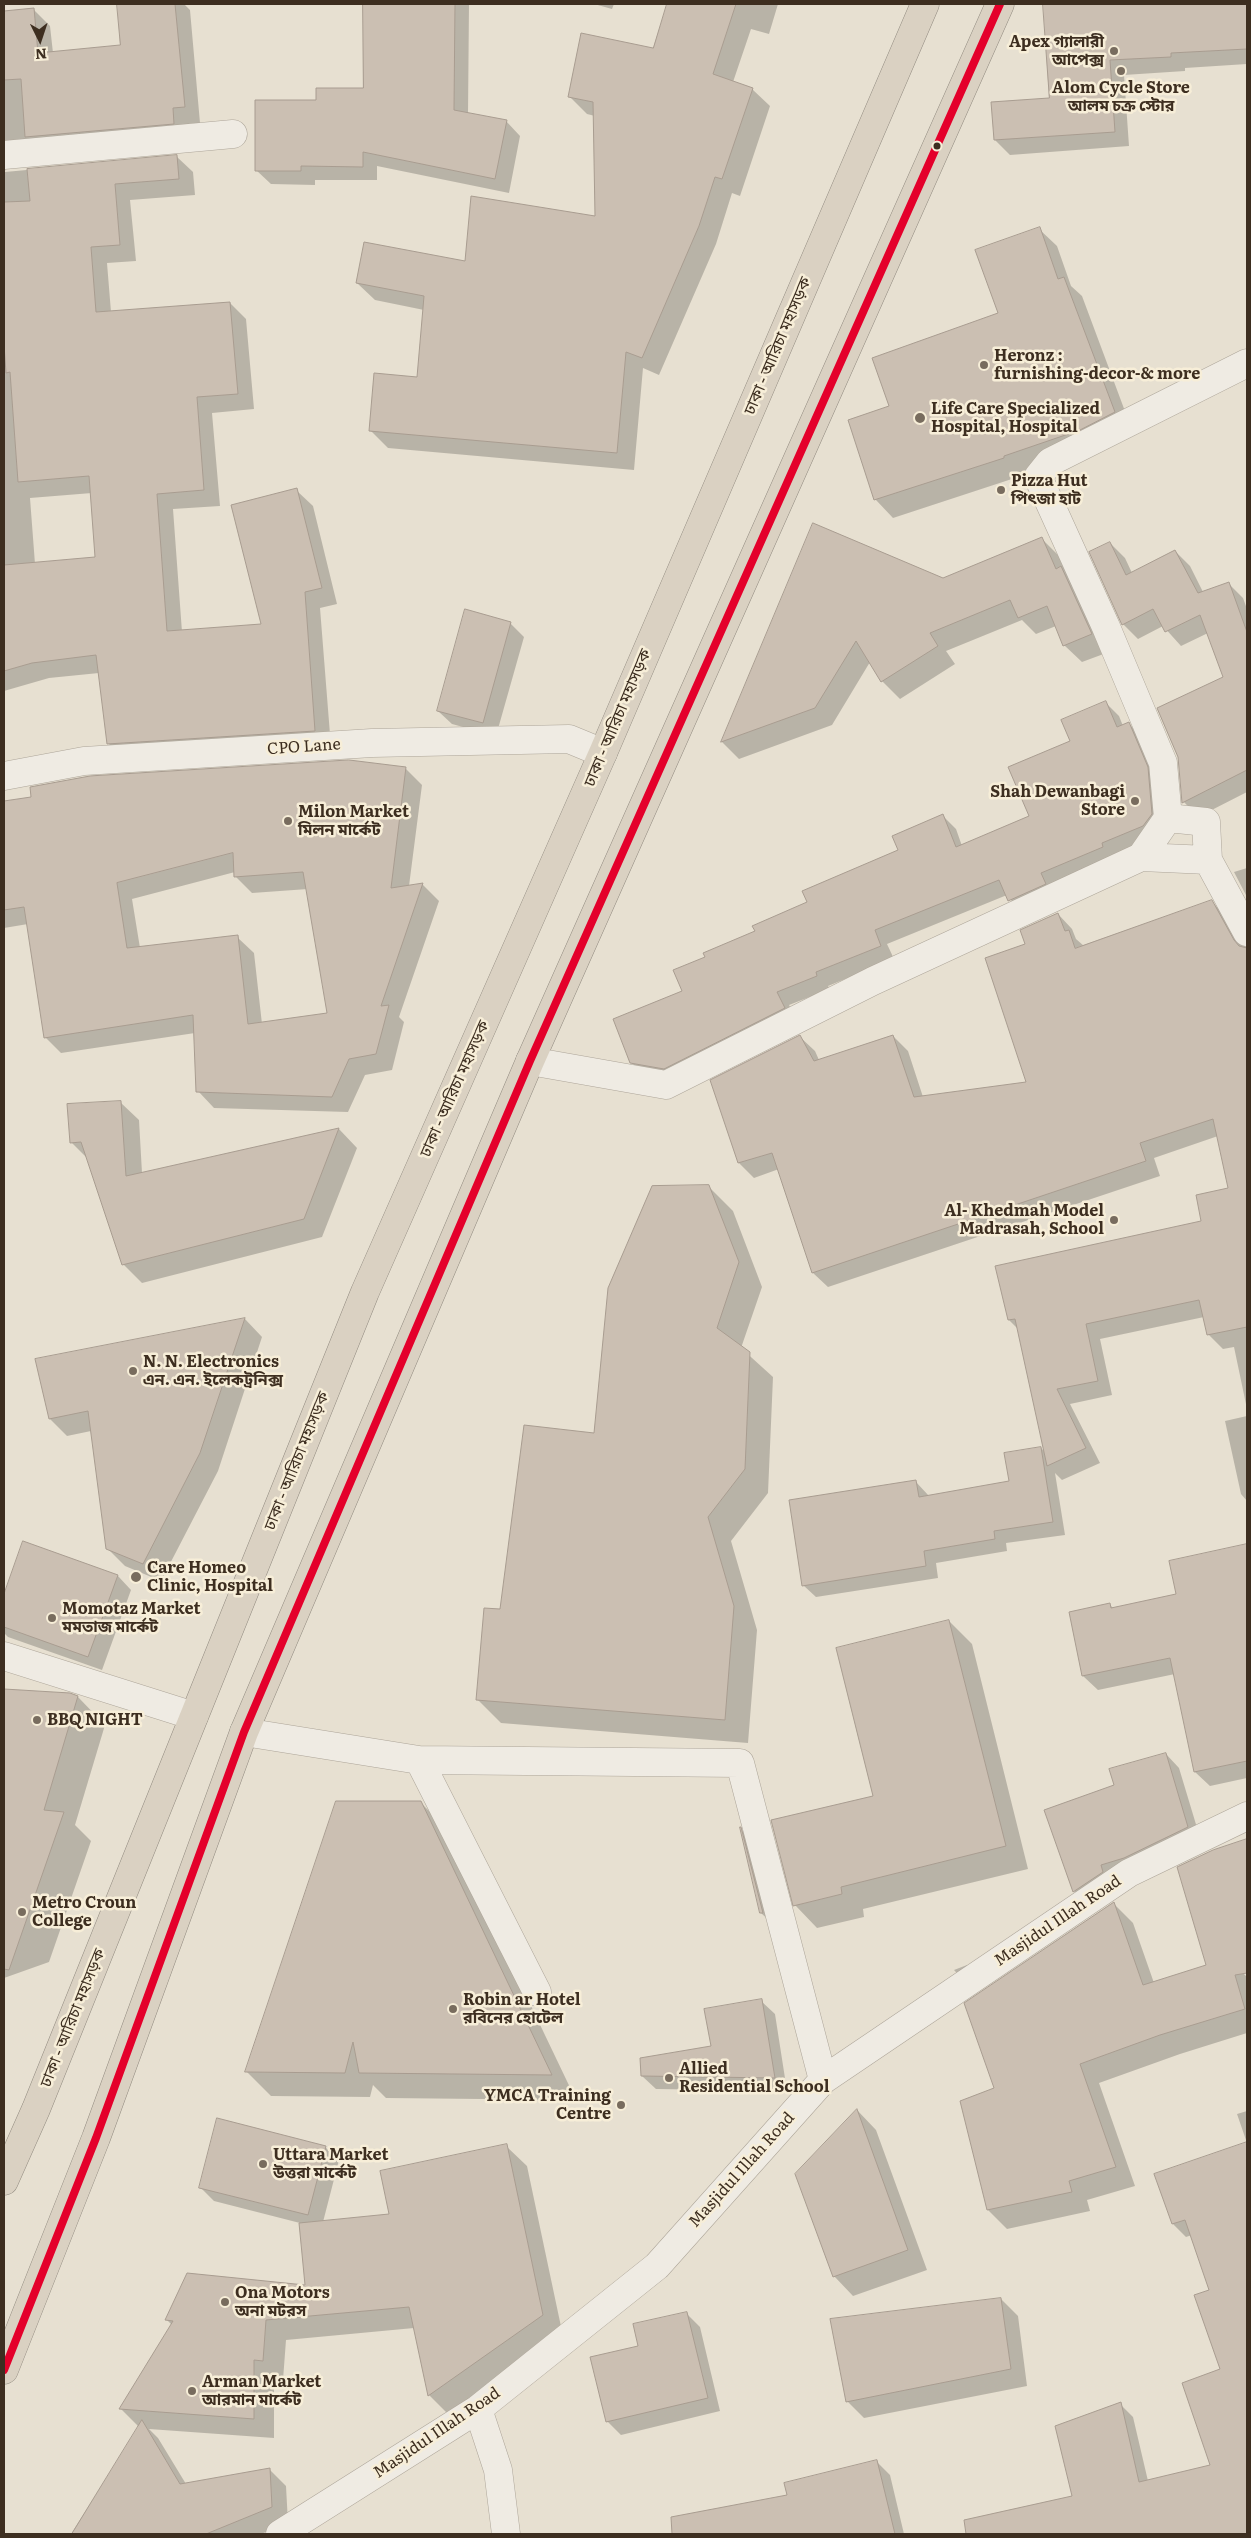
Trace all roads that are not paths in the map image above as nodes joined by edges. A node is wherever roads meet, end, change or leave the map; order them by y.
1 (925, 4) edge
2 (1000, 4) edge
3 (234, 134) dead end
4 (4, 155) edge
5 (1247, 363) edge
6 (603, 753) junction
7 (4, 776) edge
8 (1168, 818) junction
9 (1141, 857) junction
10 (1208, 860) junction
11 (1247, 932) edge
12 (530, 1061) junction
13 (4, 1656) edge
14 (194, 1716) junction
15 (244, 1732) junction
16 (419, 1760) junction
17 (1247, 1816) edge
18 (537, 1992) dead end
19 (823, 2080) junction
20 (4, 2181) edge
21 (4, 2370) edge
22 (478, 2410) junction
23 (280, 2534) edge
24 (506, 2534) edge

1 - 6 highway, ঢাকা - আরিচা মহাসড়ক
2 - 12 highway
3 - 4 street
5 - 8 street
6 - 7 street, CPO Lane
6 - 14 highway, ঢাকা - আরিচা মহাসড়ক
8 - 9 street
8 - 10 street
9 - 10 street
9 - 12 street
10 - 11 street
12 - 15 highway
13 - 14 street
14 - 20 highway, ঢাকা - আরিচা মহাসড়ক
15 - 16 street
15 - 21 highway
16 - 18 street
16 - 19 street
17 - 19 street, Masjidul Illah Road
19 - 22 street, Masjidul Illah Road
22 - 23 street, Masjidul Illah Road
22 - 24 street

